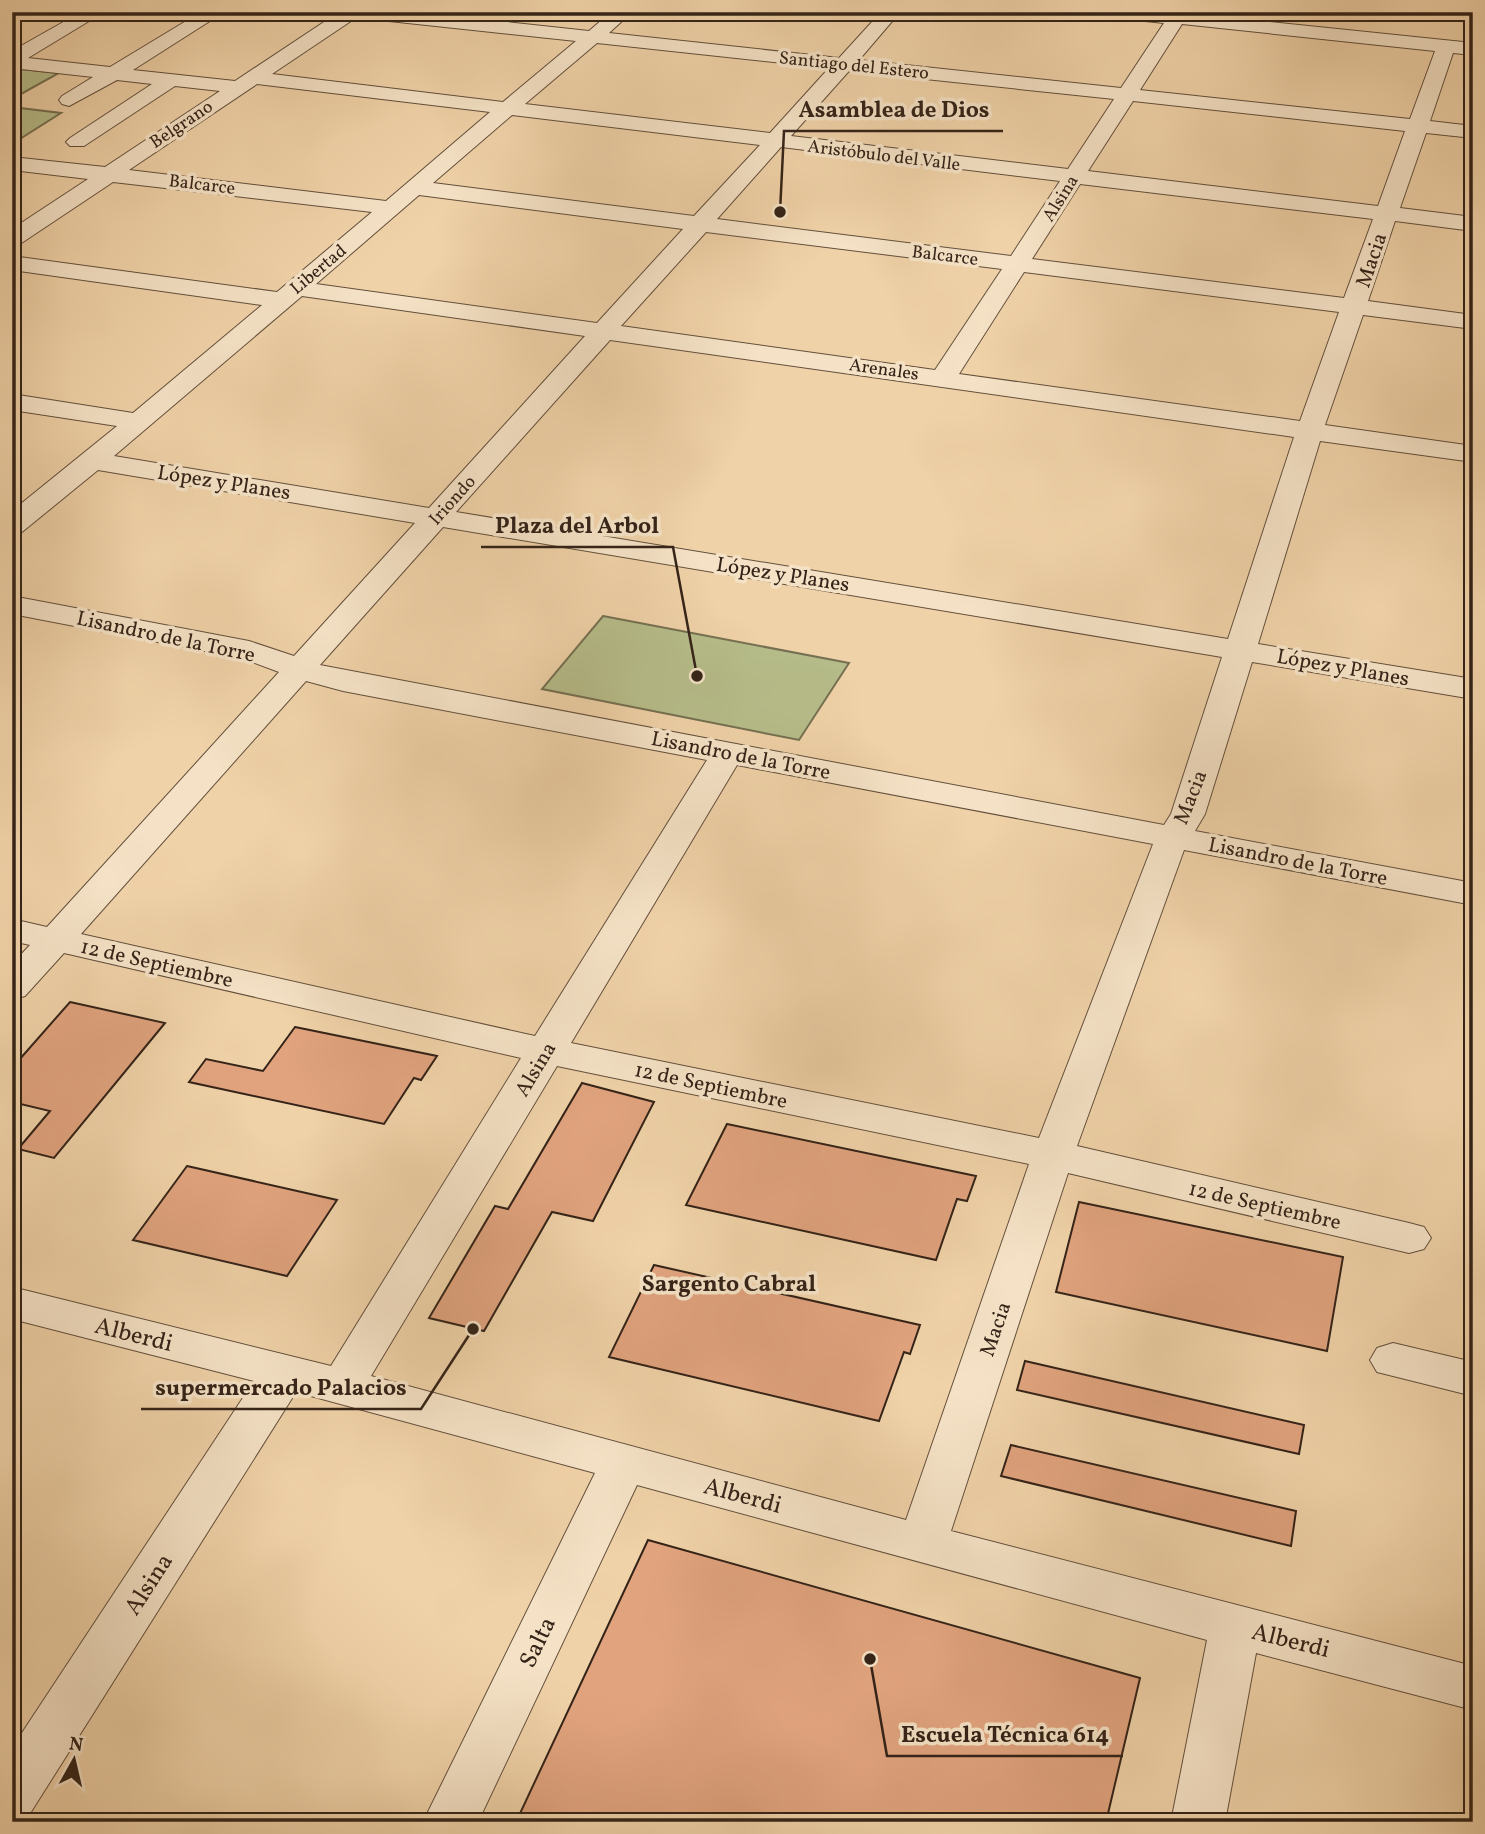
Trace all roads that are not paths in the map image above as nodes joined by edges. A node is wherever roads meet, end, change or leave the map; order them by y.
1 (95, 12) edge
2 (215, 12) edge
3 (352, 12) edge
4 (362, 12) edge
5 (624, 12) edge
6 (891, 12) edge
7 (1117, 12) edge
8 (1315, 12) edge
9 (1176, 19) junction
10 (1305, 31) junction
11 (593, 37) junction
12 (1459, 47) edge
13 (12, 61) edge
14 (844, 64) junction
15 (115, 73) junction
16 (171, 80) junction
17 (245, 83) junction
18 (1127, 95) junction
19 (69, 100) dead end
20 (509, 109) junction
21 (1419, 125) junction
22 (1473, 132) edge
23 (77, 142) dead end
24 (775, 142) junction
25 (12, 163) edge
26 (107, 173) junction
27 (1073, 177) junction
28 (417, 188) junction
29 (391, 208) junction
30 (1387, 214) junction
31 (702, 223) junction
32 (1473, 224) edge
33 (12, 239) edge
34 (12, 263) edge
35 (1018, 264) junction
36 (288, 294) junction
37 (1354, 307) junction
38 (1473, 322) edge
39 (604, 330) junction
40 (944, 377) junction
41 (12, 402) edge
42 (141, 422) junction
43 (1310, 430) junction
44 (1473, 454) edge
45 (93, 461) junction
46 (436, 518) junction
47 (12, 526) edge
48 (12, 605) edge
49 (1239, 649) junction
50 (299, 669) junction
51 (1473, 688) edge
52 (728, 752) junction
53 (1172, 838) junction
54 (1473, 894) edge
55 (12, 930) edge
56 (55, 940) junction
57 (12, 988) edge
58 (546, 1051) junction
59 (1053, 1155) junction
60 (1409, 1238) dead end
61 (12, 1303) edge
62 (1393, 1360) dead end
63 (284, 1372) junction
64 (1473, 1379) edge
65 (342, 1386) junction
66 (624, 1462) junction
67 (922, 1544) junction
68 (1235, 1626) junction
69 (1473, 1688) edge
70 (12, 1795) edge
71 (450, 1822) edge
72 (1198, 1822) edge

1 - 13 street
2 - 15 street
3 - 17 street, Belgrano
4 - 11 street, Santiago del Estero
5 - 11 street, Libertad
6 - 14 street, Iriondo
7 - 9 street
8 - 10 street
9 - 10 street
9 - 18 street, Alsina
10 - 12 street
11 - 14 street, Santiago del Estero
11 - 20 street, Libertad
12 - 21 street, Macia
13 - 15 street, Aristóbulo del Valle
14 - 18 street, Santiago del Estero
14 - 24 street, Iriondo
15 - 16 street, Aristóbulo del Valle
15 - 19 street
16 - 17 street, Aristóbulo del Valle
16 - 23 street
17 - 20 street, Aristóbulo del Valle
17 - 26 street, Belgrano
18 - 21 street, Santiago del Estero
18 - 27 street, Alsina
20 - 24 street, Aristóbulo del Valle
20 - 28 street, Libertad
21 - 22 street, Santiago del Estero
21 - 30 street, Macia
24 - 27 street, Aristóbulo del Valle
24 - 31 street, Iriondo
25 - 26 street, Balcarce
26 - 29 street, Balcarce
26 - 33 street, Belgrano
27 - 30 street, Aristóbulo del Valle
27 - 35 street, Alsina
28 - 29 street, Libertad
28 - 31 street, Balcarce
29 - 36 street, Libertad
30 - 32 street, Aristóbulo del Valle
30 - 37 street, Macia
31 - 35 street, Balcarce
31 - 39 street, Iriondo
34 - 36 street, Arenales
35 - 37 street, Balcarce
35 - 40 street, Alsina
36 - 39 street, Arenales
36 - 42 street, Libertad
37 - 38 street, Balcarce
37 - 43 street, Macia
39 - 40 street, Arenales
39 - 46 street, Iriondo
40 - 43 street, Arenales
41 - 42 street
42 - 45 street, Libertad
43 - 44 street, Arenales
43 - 49 street, Macia
45 - 46 street, López y Planes
45 - 47 street, Libertad
46 - 49 street, López y Planes
46 - 50 street, Iriondo
48 - 50 street, Lisandro de la Torre
49 - 51 street, López y Planes
49 - 53 street, Macia
50 - 52 street, Lisandro de la Torre
50 - 56 street, Iriondo
52 - 53 street, Lisandro de la Torre
52 - 58 street, Alsina
53 - 54 street, Lisandro de la Torre
53 - 59 street, Macia
55 - 56 street, 12 de Septiembre
56 - 57 street, Iriondo
56 - 58 street, 12 de Septiembre
58 - 59 street, 12 de Septiembre
58 - 65 street, Alsina
59 - 60 street, 12 de Septiembre
59 - 67 street, Macia
61 - 63 street, Alberdi
62 - 64 street
63 - 65 street, Alberdi
63 - 70 street, Alsina
65 - 66 street, Alberdi
66 - 67 street, Alberdi
66 - 71 street, Salta
67 - 68 street, Alberdi
68 - 69 street, Alberdi
68 - 72 street

